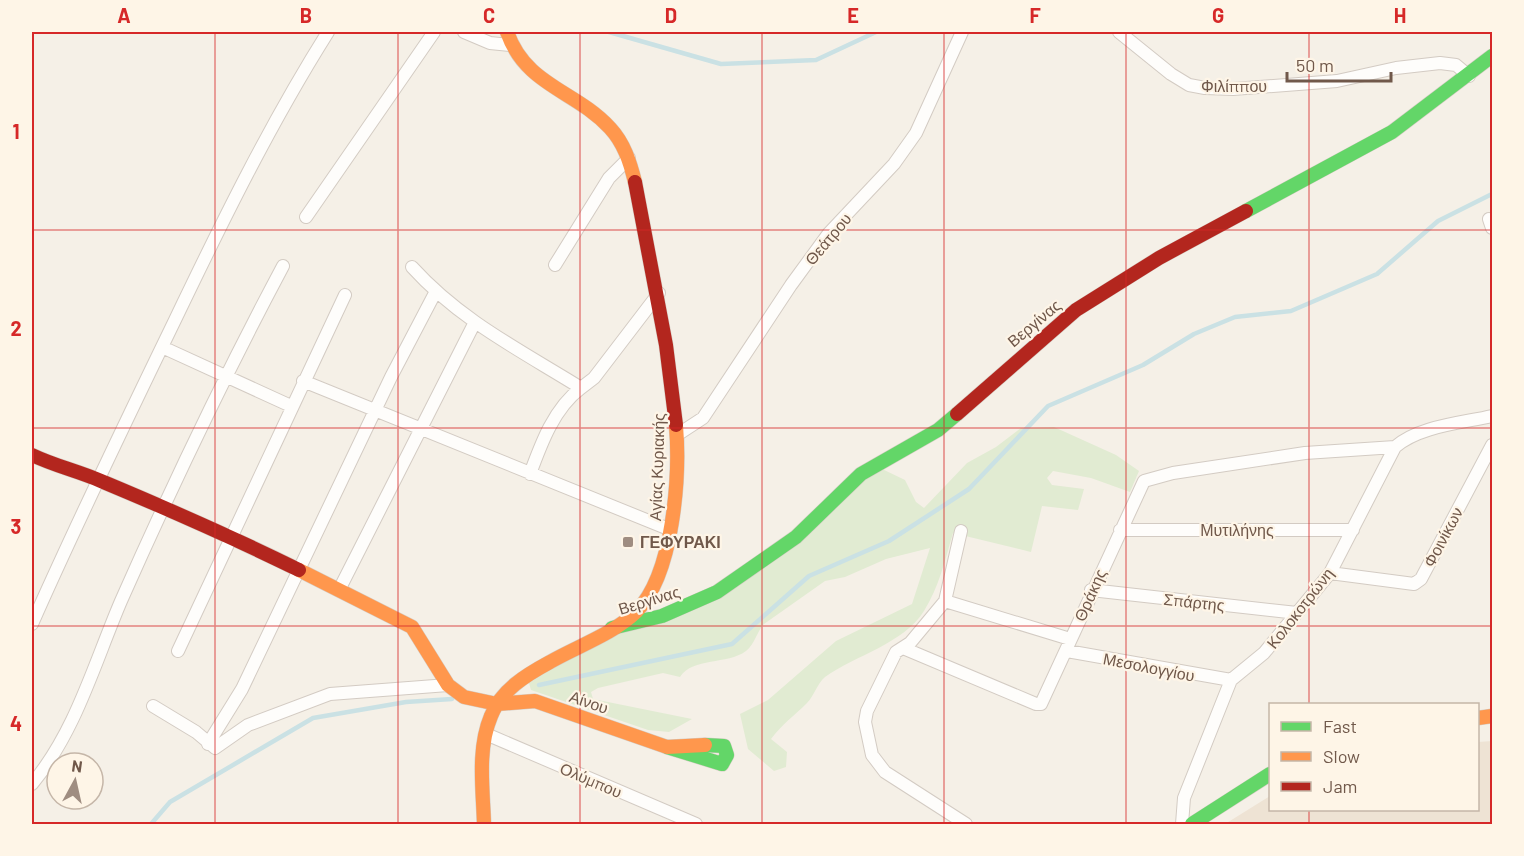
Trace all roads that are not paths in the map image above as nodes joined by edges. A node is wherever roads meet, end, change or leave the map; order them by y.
1 (328, 32) edge
2 (434, 32) edge
3 (464, 32) edge
4 (962, 32) edge
5 (1119, 32) edge
6 (509, 38) edge
7 (1492, 56) edge
8 (1469, 76) junction
9 (629, 158) junction
10 (306, 217) dead end
11 (555, 265) dead end
12 (283, 266) dead end
13 (412, 267) dead end
14 (435, 293) junction
15 (659, 293) junction
16 (345, 295) dead end
17 (474, 324) junction
18 (162, 347) junction
19 (226, 374) junction
20 (303, 381) junction
21 (581, 388) junction
22 (291, 406) junction
23 (376, 411) junction
24 (1492, 416) edge
25 (420, 429) junction
26 (677, 435) junction
27 (1492, 445) edge
28 (1395, 447) junction
29 (32, 455) edge
30 (530, 474) junction
31 (98, 479) junction
32 (165, 508) junction
33 (671, 530) junction
34 (1120, 530) junction
35 (1353, 530) junction
36 (961, 531) dead end
37 (232, 537) junction
38 (300, 569) junction
39 (1330, 573) junction
40 (339, 590) junction
41 (1091, 590) junction
42 (945, 601) junction
43 (1297, 613) junction
44 (32, 624) edge
45 (612, 628) junction
46 (1068, 645) junction
47 (903, 648) junction
48 (178, 651) dead end
49 (1231, 680) junction
50 (448, 685) junction
51 (497, 704) junction
52 (153, 706) dead end
53 (486, 735) junction
54 (208, 744) junction
55 (667, 747) dead end
56 (1269, 775) edge
57 (32, 784) edge
58 (483, 825) edge
59 (696, 825) edge
60 (966, 825) edge
61 (1182, 825) edge
62 (1192, 825) edge

1 - 18 street
2 - 10 street
3 - 6 street
4 - 26 street, Θεάτρου
5 - 8 street, Φιλίππου
6 - 9 street, Αγίας Κυριακής
7 - 8 street, Βεργίνας
8 - 45 street, Βεργίνας
9 - 11 street
9 - 15 street, Αγίας Κυριακής
12 - 19 street
13 - 14 street
14 - 17 street
14 - 23 street
15 - 21 street
15 - 26 street, Αγίας Κυριακής
16 - 20 street
17 - 21 street
17 - 25 street
18 - 19 street
18 - 31 street
19 - 22 street
19 - 32 street
20 - 22 street
20 - 23 street
21 - 30 street
22 - 37 street
23 - 25 street
23 - 38 street
24 - 28 street
25 - 30 street
25 - 40 street
26 - 33 street, Αγίας Κυριακής
27 - 39 street, Φοινίκων
28 - 34 street, Θράκης
28 - 35 street, Κολοκοτρώνη
29 - 31 street
30 - 33 street
31 - 32 street
31 - 44 street
32 - 37 street
32 - 57 street
33 - 45 street, Αγίας Κυριακής
34 - 35 street, Μυτιλήνης
34 - 41 street, Θράκης
35 - 39 street, Κολοκοτρώνη
36 - 42 street
37 - 38 street
37 - 48 street
38 - 40 street
38 - 54 street
39 - 43 street, Κολοκοτρώνη
40 - 50 street
41 - 43 street, Σπάρτης
41 - 46 street, Θράκης
42 - 46 street, Μεσολογγίου
42 - 47 street
43 - 49 street, Κολοκοτρώνη
45 - 51 street, Αγίας Κυριακής
46 - 47 street, Θράκης
46 - 49 street, Μεσολογγίου
47 - 60 street
49 - 61 street, Κολοκοτρώνη
50 - 51 street, Αίνου
50 - 54 street
51 - 53 street, Αγίας Κυριακής
51 - 55 street, Αίνου
52 - 54 street
53 - 58 street, Αγίας Κυριακής
53 - 59 street, Ολύμπου
56 - 62 street

